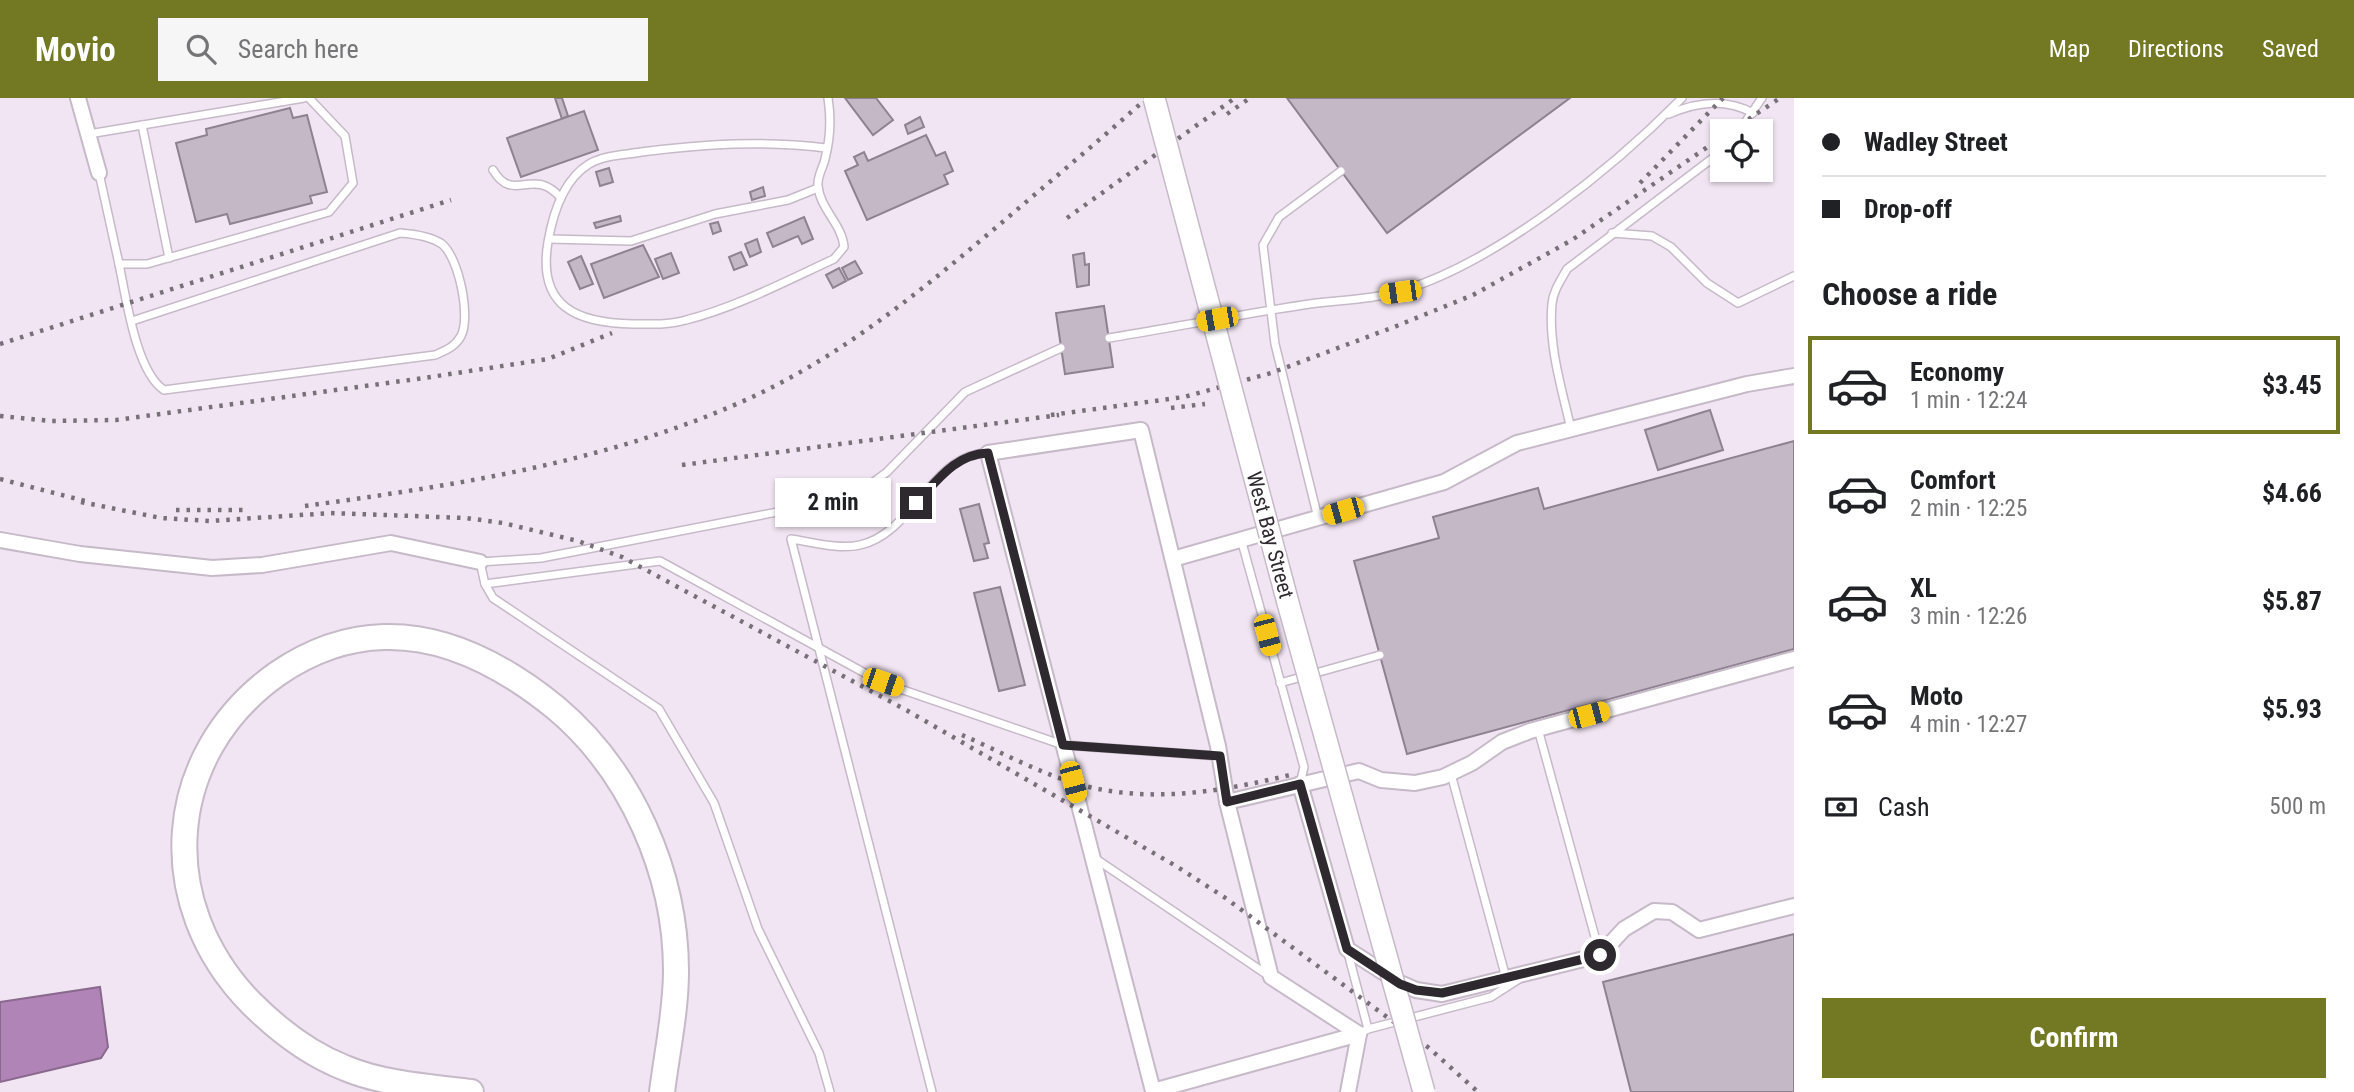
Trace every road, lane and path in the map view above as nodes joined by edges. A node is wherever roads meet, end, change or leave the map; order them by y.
1 (78, 98) edge
2 (306, 98) edge
3 (828, 98) edge
4 (1154, 98) edge
5 (1682, 98) edge
6 (1762, 98) edge
7 (1753, 113) junction
8 (1665, 115) junction
9 (1749, 119) edge
10 (142, 125) junction
11 (89, 134) junction
12 (826, 148) junction
13 (1710, 160) edge
14 (493, 170) dead end
15 (1341, 171) dead end
16 (99, 173) joint
17 (818, 188) junction
18 (561, 198) junction
19 (1611, 233) junction
20 (549, 239) junction
21 (169, 258) junction
22 (119, 264) junction
23 (1794, 276) edge
24 (1270, 310) junction
25 (132, 321) junction
26 (1109, 338) dead end
27 (1062, 348) dead end
28 (1794, 376) edge
29 (1571, 429) junction
30 (988, 453) junction
31 (1318, 518) junction
32 (1241, 539) junction
33 (0, 540) edge
34 (1173, 559) junction
35 (480, 562) junction
36 (485, 583) junction
37 (818, 648) junction
38 (1380, 654) dead end
39 (1794, 659) edge
40 (1280, 683) junction
41 (1538, 729) junction
42 (1063, 745) junction
43 (1220, 756) junction
44 (1451, 774) junction
45 (1300, 784) junction
46 (1227, 802) junction
47 (1092, 857) junction
48 (1794, 906) edge
49 (1347, 949) junction
50 (1600, 955) junction
51 (1531, 972) junction
52 (1271, 977) junction
53 (1506, 978) junction
54 (1364, 1031) junction
55 (1153, 1091) edge
56 (471, 1092) edge
57 (662, 1092) edge
58 (830, 1092) edge
59 (932, 1092) edge
60 (1348, 1092) edge
61 (1424, 1092) edge

1 - 11 street
2 - 10 lane
2 - 21 lane
3 - 12 lane
4 - 61 main road, West Bay Street, bridge
5 - 8 lane
6 - 7 lane
7 - 8 lane
7 - 9 lane
8 - 24 lane
10 - 11 lane
10 - 21 lane
11 - 16 street
12 - 17 lane
12 - 18 lane
13 - 19 lane
14 - 18 lane
15 - 24 lane
16 - 22 lane
17 - 20 lane
17 - 20 lane
18 - 20 lane
19 - 23 lane
19 - 29 lane
21 - 22 lane
22 - 25 lane
24 - 26 lane
24 - 31 lane
25 - 25 lane
27 - 35 lane
28 - 29 street
29 - 31 street
30 - 34 street
30 - 37 lane
30 - 42 street
31 - 32 street
32 - 34 street
32 - 40 lane
33 - 35 street
34 - 43 street
35 - 36 lane
36 - 37 lane
36 - 58 lane
37 - 42 lane
37 - 59 lane
38 - 40 lane
39 - 41 street
40 - 45 lane
41 - 44 street
41 - 50 lane
42 - 43 lane
42 - 47 street
43 - 46 street
44 - 45 street
44 - 53 lane
45 - 46 street
45 - 49 street
46 - 52 street
47 - 52 lane
47 - 55 street
48 - 50 street
49 - 53 street
49 - 54 lane
50 - 51 street
51 - 53 street
51 - 54 lane
52 - 54 street
54 - 55 street
54 - 60 street
56 - 57 highway

